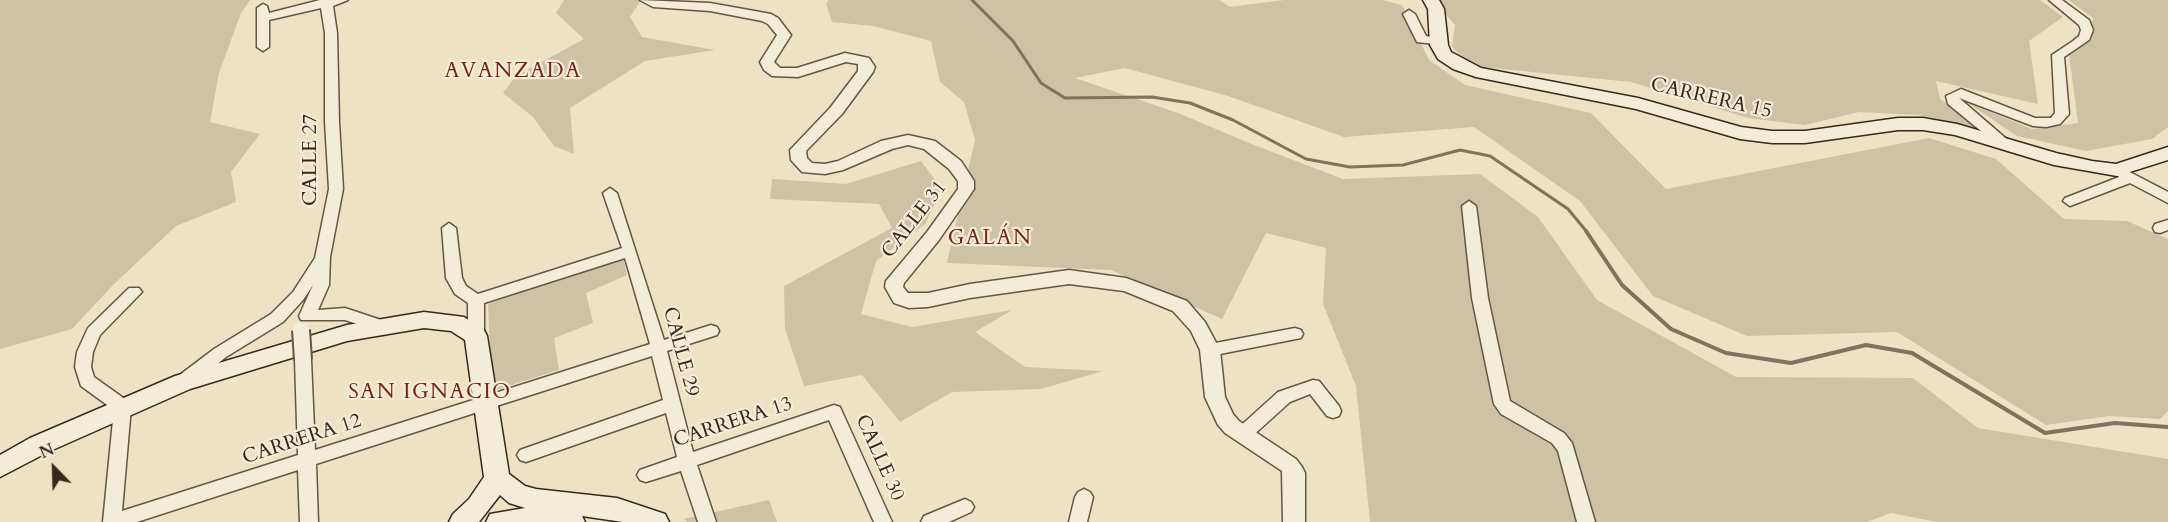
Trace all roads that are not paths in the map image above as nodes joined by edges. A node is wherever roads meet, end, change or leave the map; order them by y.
1 (647, 0) edge
2 (1431, 0) edge
3 (2055, 0) edge
4 (332, 1) edge
5 (1409, 14) dead end
6 (1439, 42) junction
7 (263, 47) dead end
8 (2003, 142) junction
9 (2167, 155) edge
10 (2123, 174) junction
11 (610, 193) dead end
12 (2168, 198) edge
13 (2070, 201) dead end
14 (1469, 206) dead end
15 (449, 228) dead end
16 (630, 252) junction
17 (324, 257) junction
18 (134, 292) dead end
19 (476, 300) junction
20 (304, 323) junction
21 (381, 326) junction
22 (711, 331) dead end
23 (1295, 334) dead end
24 (476, 336) junction
25 (658, 346) junction
26 (1210, 350) junction
27 (183, 381) junction
28 (488, 403) junction
29 (672, 404) junction
30 (123, 407) junction
31 (1333, 411) dead end
32 (834, 412) joint
33 (1243, 434) junction
34 (526, 455) dead end
35 (686, 460) junction
36 (307, 461) junction
37 (0, 467) edge
38 (646, 475) dead end
39 (497, 479) junction
40 (1084, 497) dead end
41 (964, 507) dead end
42 (112, 522) edge
43 (309, 522) edge
44 (462, 522) edge
45 (499, 522) edge
46 (572, 522) edge
47 (656, 522) edge
48 (707, 522) edge
49 (883, 522) edge
50 (930, 522) edge
51 (1078, 522) edge
52 (1294, 522) edge
53 (1586, 522) edge

1 - 26 street, CALLE 31
2 - 6 main road
3 - 8 street
4 - 7 street
4 - 17 street, CALLE 27
5 - 6 street
6 - 8 main road, CARRERA 15
8 - 10 main road, CARRERA 15
9 - 10 main road, CARRERA 15
10 - 12 street
10 - 13 street
11 - 16 street, CALLE 29
14 - 53 street
15 - 19 street
16 - 19 street
16 - 25 street, CALLE 29
17 - 20 street, CALLE 27
17 - 27 street
18 - 30 street
19 - 24 street
20 - 21 street
20 - 36 street, bridge
21 - 24 main road
21 - 27 main road
22 - 25 street, CARRERA 12
23 - 26 street
24 - 28 main road
25 - 28 street, CARRERA 12
25 - 29 street, CALLE 29
26 - 33 street, CALLE 31
27 - 30 main road
28 - 36 street, CARRERA 12
28 - 39 main road
29 - 34 street
29 - 35 street, CALLE 29
30 - 37 main road
30 - 42 street
31 - 33 street
32 - 35 street, CARRERA 13
32 - 49 street, CALLE 30
33 - 52 street, CALLE 31
35 - 38 street, CARRERA 13
35 - 48 street, CALLE 29
36 - 42 street, CARRERA 12
36 - 43 street
39 - 44 main road
39 - 47 main road
40 - 51 street
41 - 50 street
45 - 46 main road

